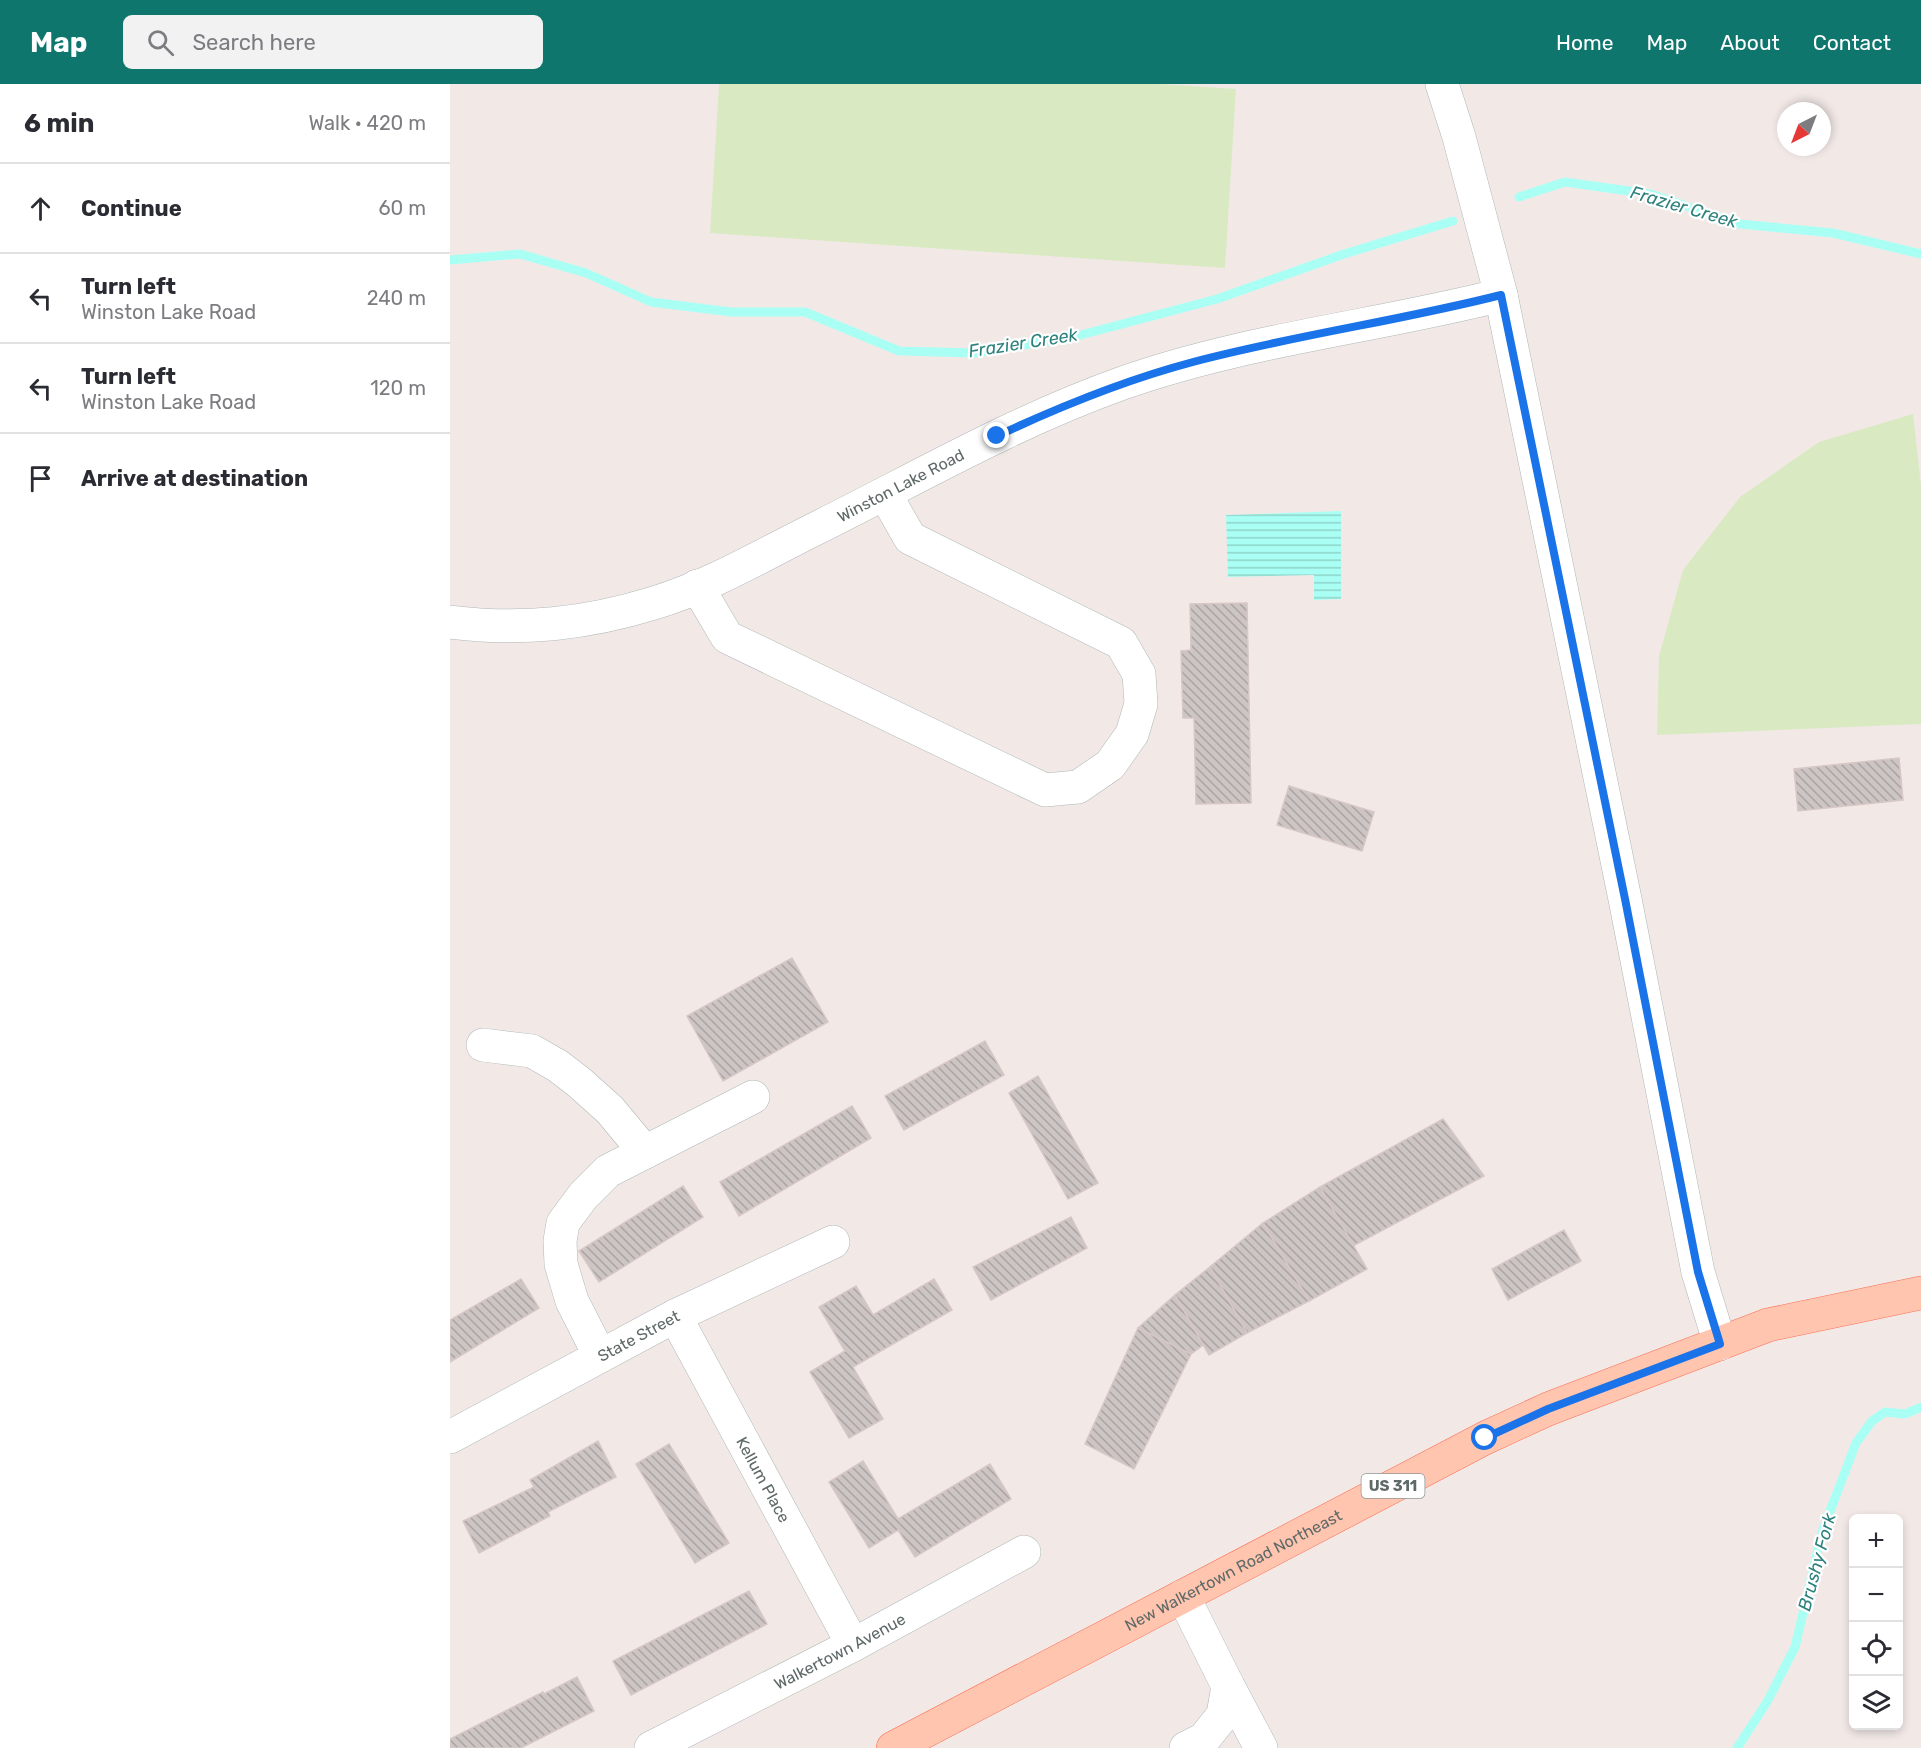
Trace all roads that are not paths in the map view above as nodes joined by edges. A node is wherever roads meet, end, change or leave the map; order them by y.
1 (1442, 84) edge
2 (1501, 295) junction
3 (885, 494) junction
4 (697, 586) junction
5 (450, 621) edge
6 (483, 1045) dead end
7 (753, 1097) dead end
8 (645, 1152) junction
9 (833, 1242) dead end
10 (1921, 1293) edge
11 (675, 1316) junction
12 (1720, 1344) junction
13 (600, 1356) junction
14 (450, 1437) edge
15 (1024, 1552) dead end
16 (1182, 1596) junction
17 (853, 1645) junction
18 (1228, 1686) junction
19 (651, 1748) edge
20 (893, 1748) edge
21 (1186, 1748) edge
22 (1261, 1748) edge

1 - 2 street
2 - 3 street, Winston Lake Road
2 - 12 street
3 - 4 street, Winston Lake Road
3 - 4 street
4 - 5 street, Winston Lake Road
6 - 8 street
7 - 8 street
8 - 13 street
9 - 11 street, State Street
10 - 12 main road, New Walkertown Road Northeast / US 311
11 - 13 street, State Street
11 - 17 street, Kellum Place
12 - 16 main road, New Walkertown Road Northeast / US 311
13 - 14 street, State Street
15 - 17 street, Walkertown Avenue
16 - 18 street
16 - 20 main road, New Walkertown Road Northeast / US 311
17 - 19 street, Walkertown Avenue
18 - 21 street
18 - 22 street

